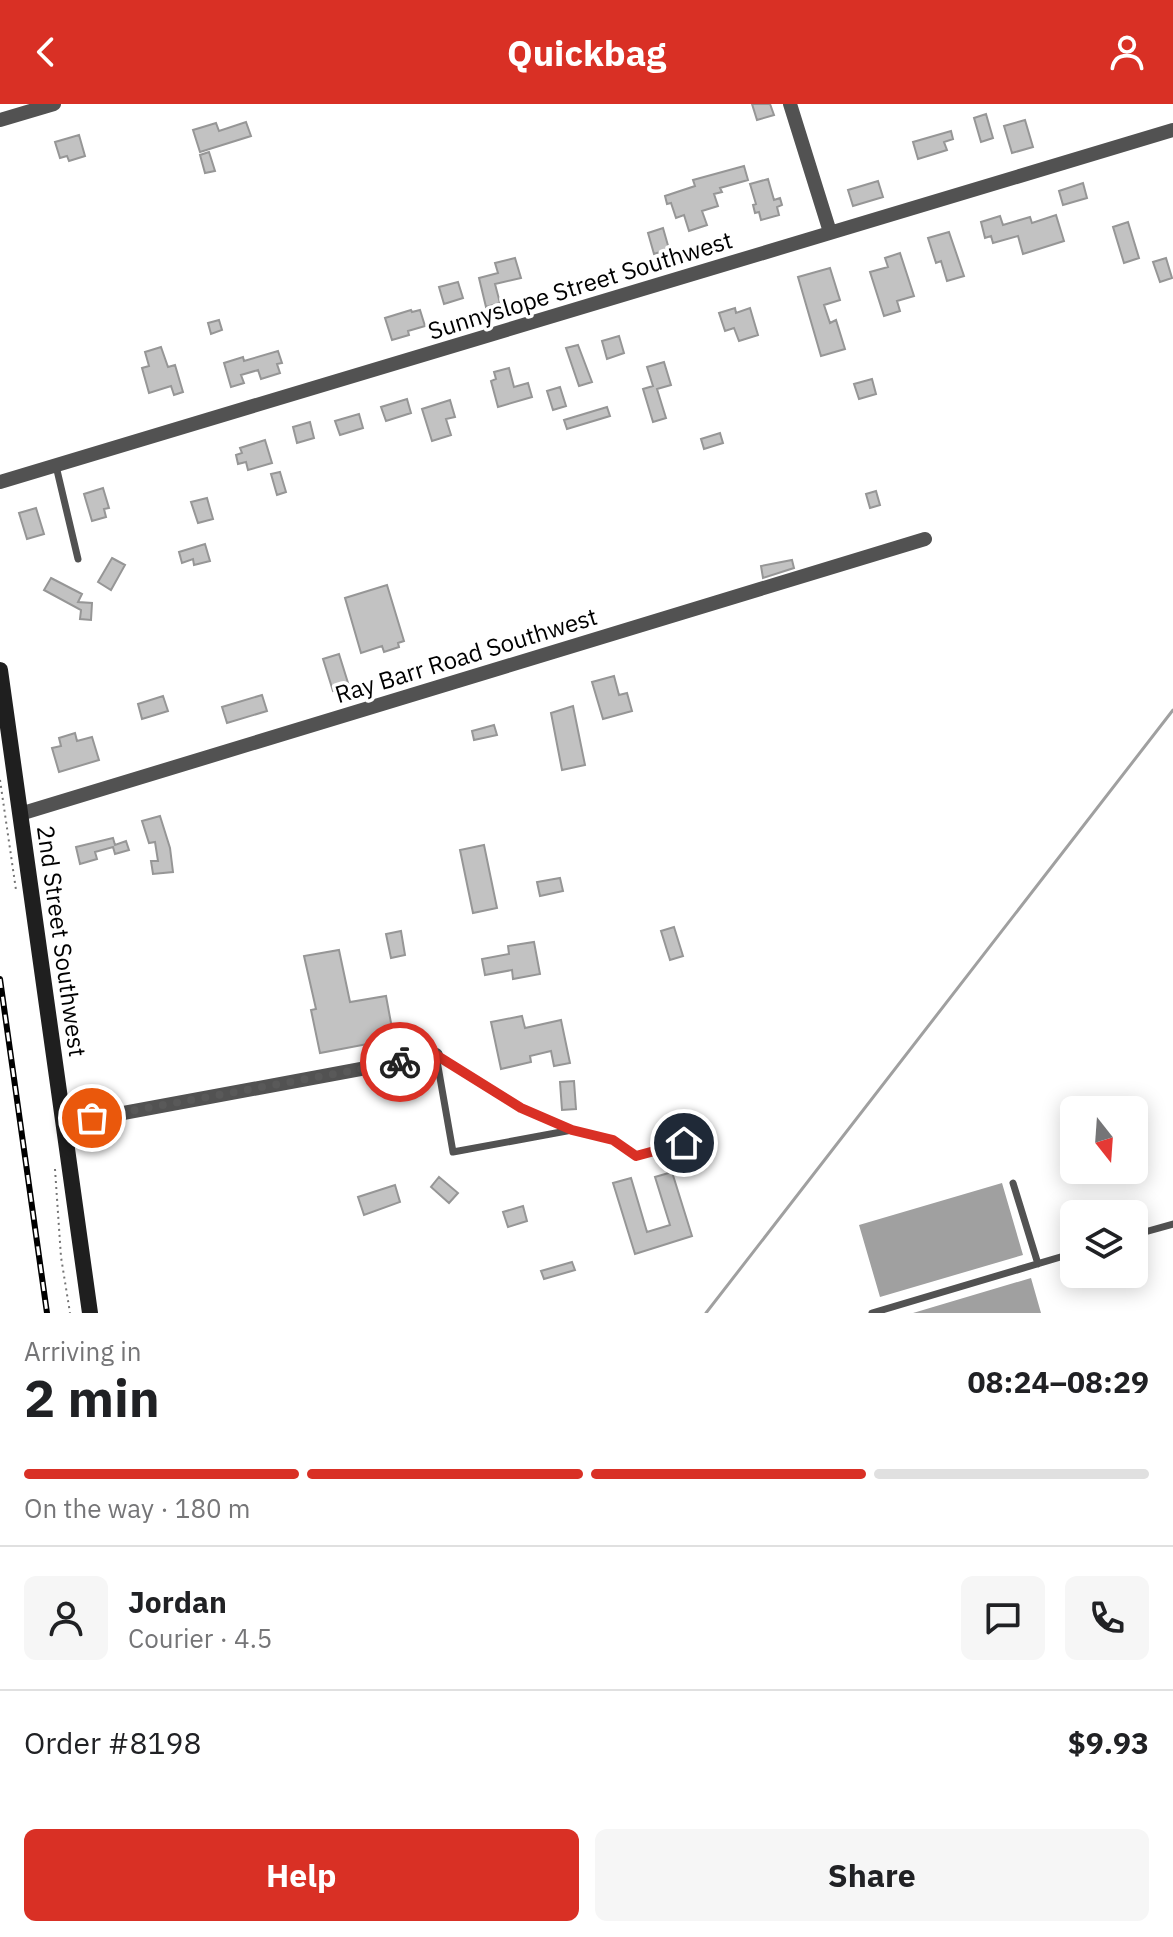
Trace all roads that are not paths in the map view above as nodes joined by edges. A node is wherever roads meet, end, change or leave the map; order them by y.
1 (54, 104) edge
2 (790, 104) edge
3 (0, 120) edge
4 (1173, 130) edge
5 (830, 232) junction
6 (56, 466) junction
7 (0, 482) edge
8 (925, 539) dead end
9 (78, 559) dead end
10 (0, 670) edge
11 (20, 814) junction
12 (436, 1055) junction
13 (64, 1124) junction
14 (572, 1130) junction
15 (684, 1143) dead end
16 (1013, 1183) dead end
17 (1173, 1224) edge
18 (1148, 1231) edge
19 (1060, 1257) edge
20 (1038, 1264) junction
21 (90, 1313) edge
22 (872, 1313) edge

1 - 3 street
2 - 5 street
4 - 5 street, Sunnyslope Street Southwest
5 - 6 street, Sunnyslope Street Southwest
6 - 7 street, Sunnyslope Street Southwest
6 - 9 lane
8 - 11 street, Ray Barr Road Southwest
10 - 11 street, 2nd Street Southwest
11 - 13 street, 2nd Street Southwest
12 - 13 street
12 - 14 lane
12 - 14 lane
13 - 21 street, 2nd Street Southwest
14 - 15 lane
16 - 20 lane
17 - 18 lane
19 - 20 lane
20 - 22 lane

